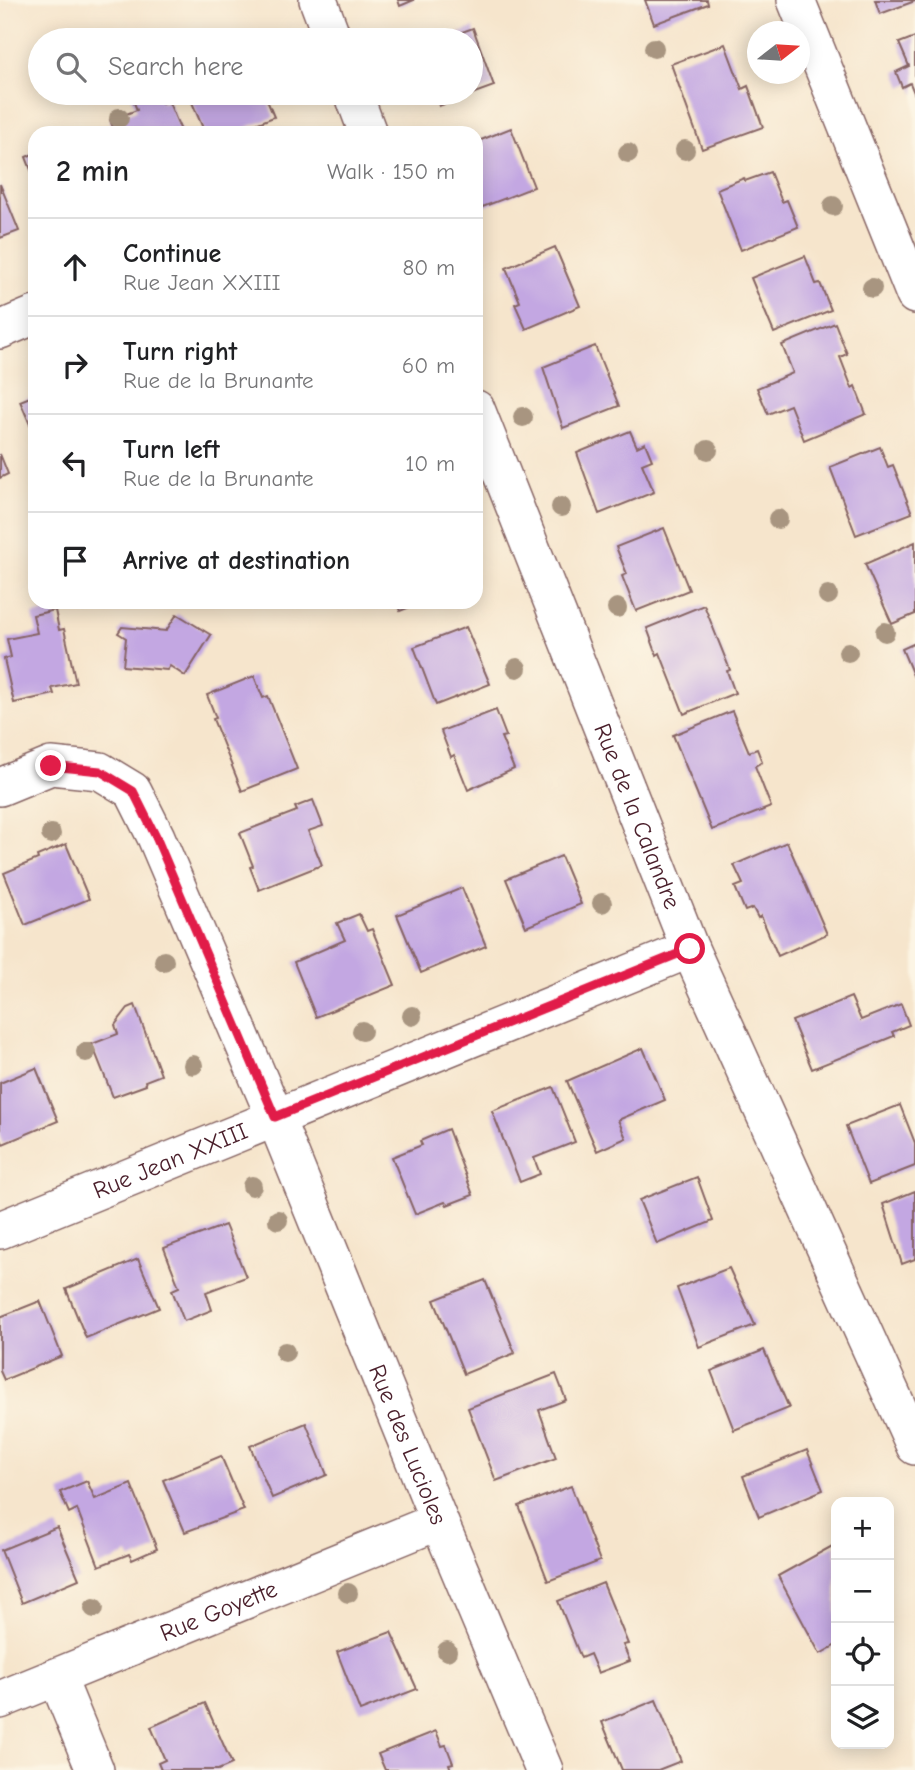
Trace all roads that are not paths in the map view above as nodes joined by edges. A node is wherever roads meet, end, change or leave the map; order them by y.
1 (318, 0) edge
2 (796, 0) edge
3 (328, 28) edge
4 (358, 105) edge
5 (365, 126) edge
6 (915, 295) edge
7 (28, 318) edge
8 (0, 330) edge
9 (483, 427) edge
10 (0, 787) edge
11 (690, 949) junction
12 (275, 1117) junction
13 (0, 1230) edge
14 (915, 1446) edge
15 (439, 1521) junction
16 (57, 1677) junction
17 (0, 1700) edge
18 (95, 1770) edge
19 (544, 1770) edge

1 - 3 street
2 - 6 street
4 - 5 street
7 - 8 street
9 - 11 street, Rue de la Calandre
10 - 12 street, Rue des Lucioles
11 - 12 street, Rue Jean XXIII
11 - 14 street, Rue de la Calandre
12 - 13 street, Rue Jean XXIII
12 - 15 street, Rue des Lucioles
15 - 16 street, Rue Goyette
15 - 19 street, Rue des Lucioles
16 - 17 street, Rue Goyette
16 - 18 street

